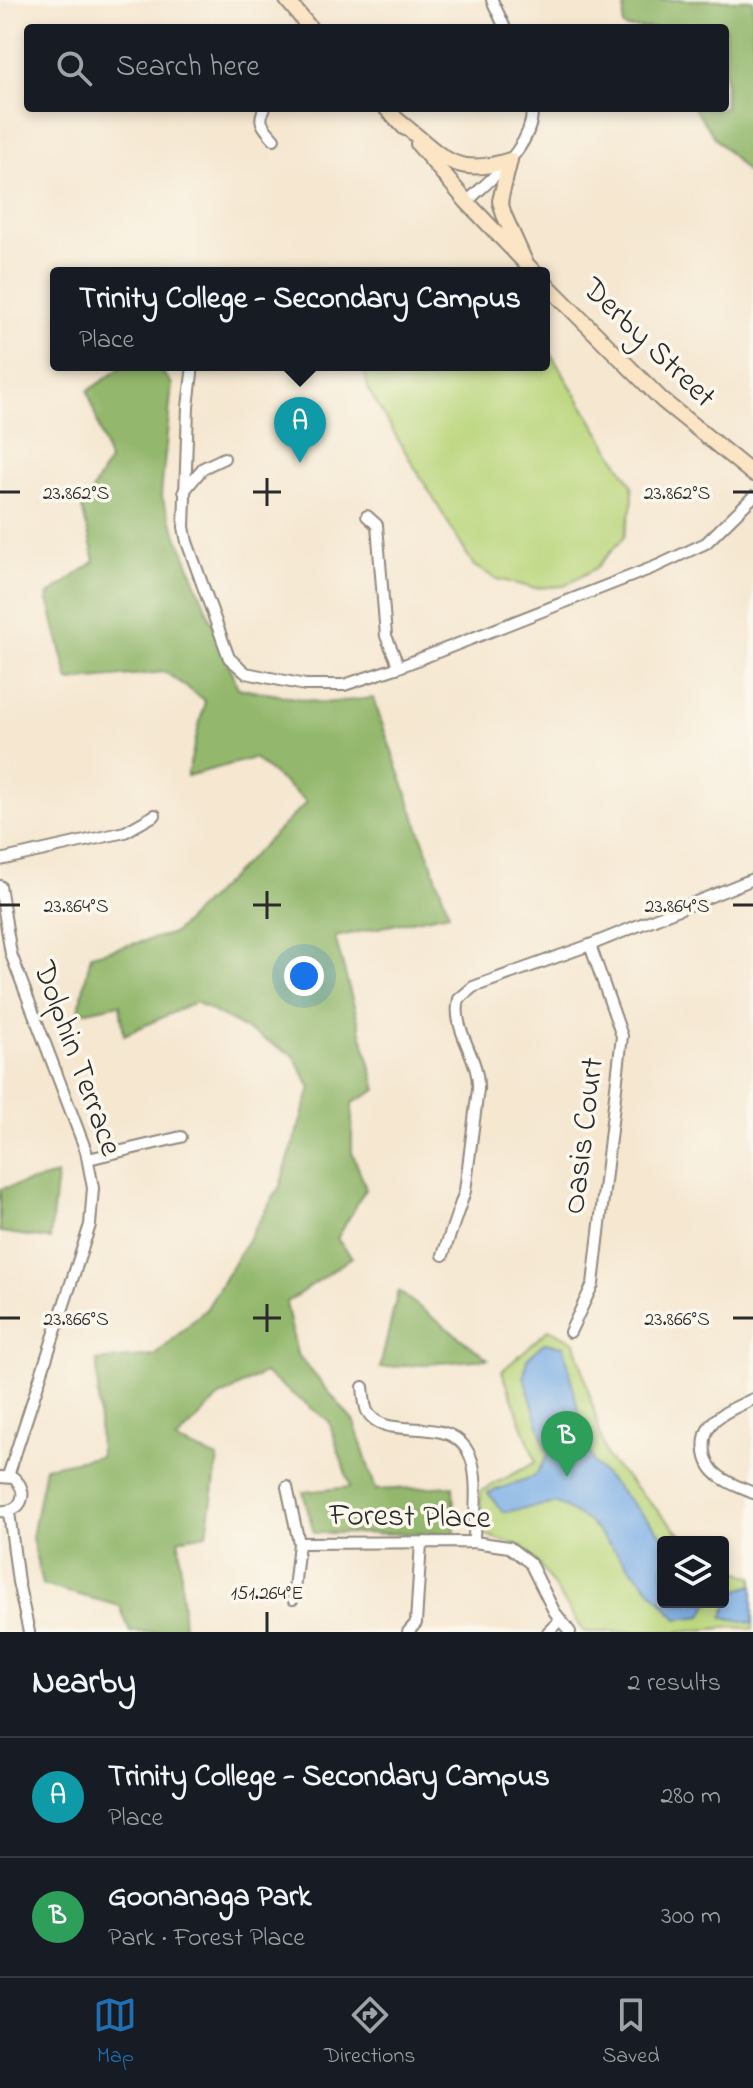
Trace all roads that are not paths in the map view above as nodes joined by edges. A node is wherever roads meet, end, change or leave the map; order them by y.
1 (287, 0) edge
2 (492, 0) edge
3 (307, 24) edge
4 (503, 24) edge
5 (263, 112) edge
6 (390, 112) edge
7 (532, 112) edge
8 (400, 122) junction
9 (274, 139) dead end
10 (510, 160) junction
11 (467, 202) junction
12 (530, 267) edge
13 (530, 267) edge
14 (550, 288) edge
15 (193, 371) edge
16 (224, 458) dead end
17 (753, 474) edge
18 (184, 491) junction
19 (753, 497) edge
20 (367, 516) dead end
21 (399, 667) junction
22 (155, 815) dead end
23 (0, 860) edge
24 (753, 879) edge
25 (0, 886) edge
26 (590, 945) junction
27 (6, 956) edge
28 (181, 1137) dead end
29 (88, 1159) junction
30 (443, 1255) dead end
31 (570, 1332) dead end
32 (363, 1387) dead end
33 (753, 1399) edge
34 (4, 1476) edge
35 (287, 1487) dead end
36 (753, 1493) edge
37 (4, 1512) edge
38 (474, 1542) junction
39 (299, 1543) junction
40 (421, 1543) junction
41 (293, 1599) dead end
42 (560, 1620) junction
43 (29, 1632) edge
44 (408, 1632) edge
45 (548, 1632) edge
46 (570, 1632) edge

1 - 3 main road
2 - 4 street
5 - 9 street
6 - 8 main road
7 - 10 street
8 - 10 main road
8 - 11 main road
10 - 11 street
10 - 12 main road
11 - 13 main road
14 - 17 main road, Derby Street
15 - 18 street
16 - 18 street
18 - 21 street
19 - 21 street
20 - 21 street
22 - 23 street
24 - 26 street
25 - 27 street, Dolphin Terrace
26 - 30 street
26 - 31 street, Oasis Court
27 - 29 street, Dolphin Terrace
28 - 29 street
29 - 34 street, Dolphin Terrace
32 - 38 street
33 - 36 street
34 - 37 street
35 - 39 street, Forest Place
37 - 43 street
38 - 40 street, Forest Place
38 - 42 street, Forest Place
39 - 40 street, Forest Place
39 - 41 street, Forest Place
40 - 44 street
42 - 45 street
42 - 46 street, Forest Place

